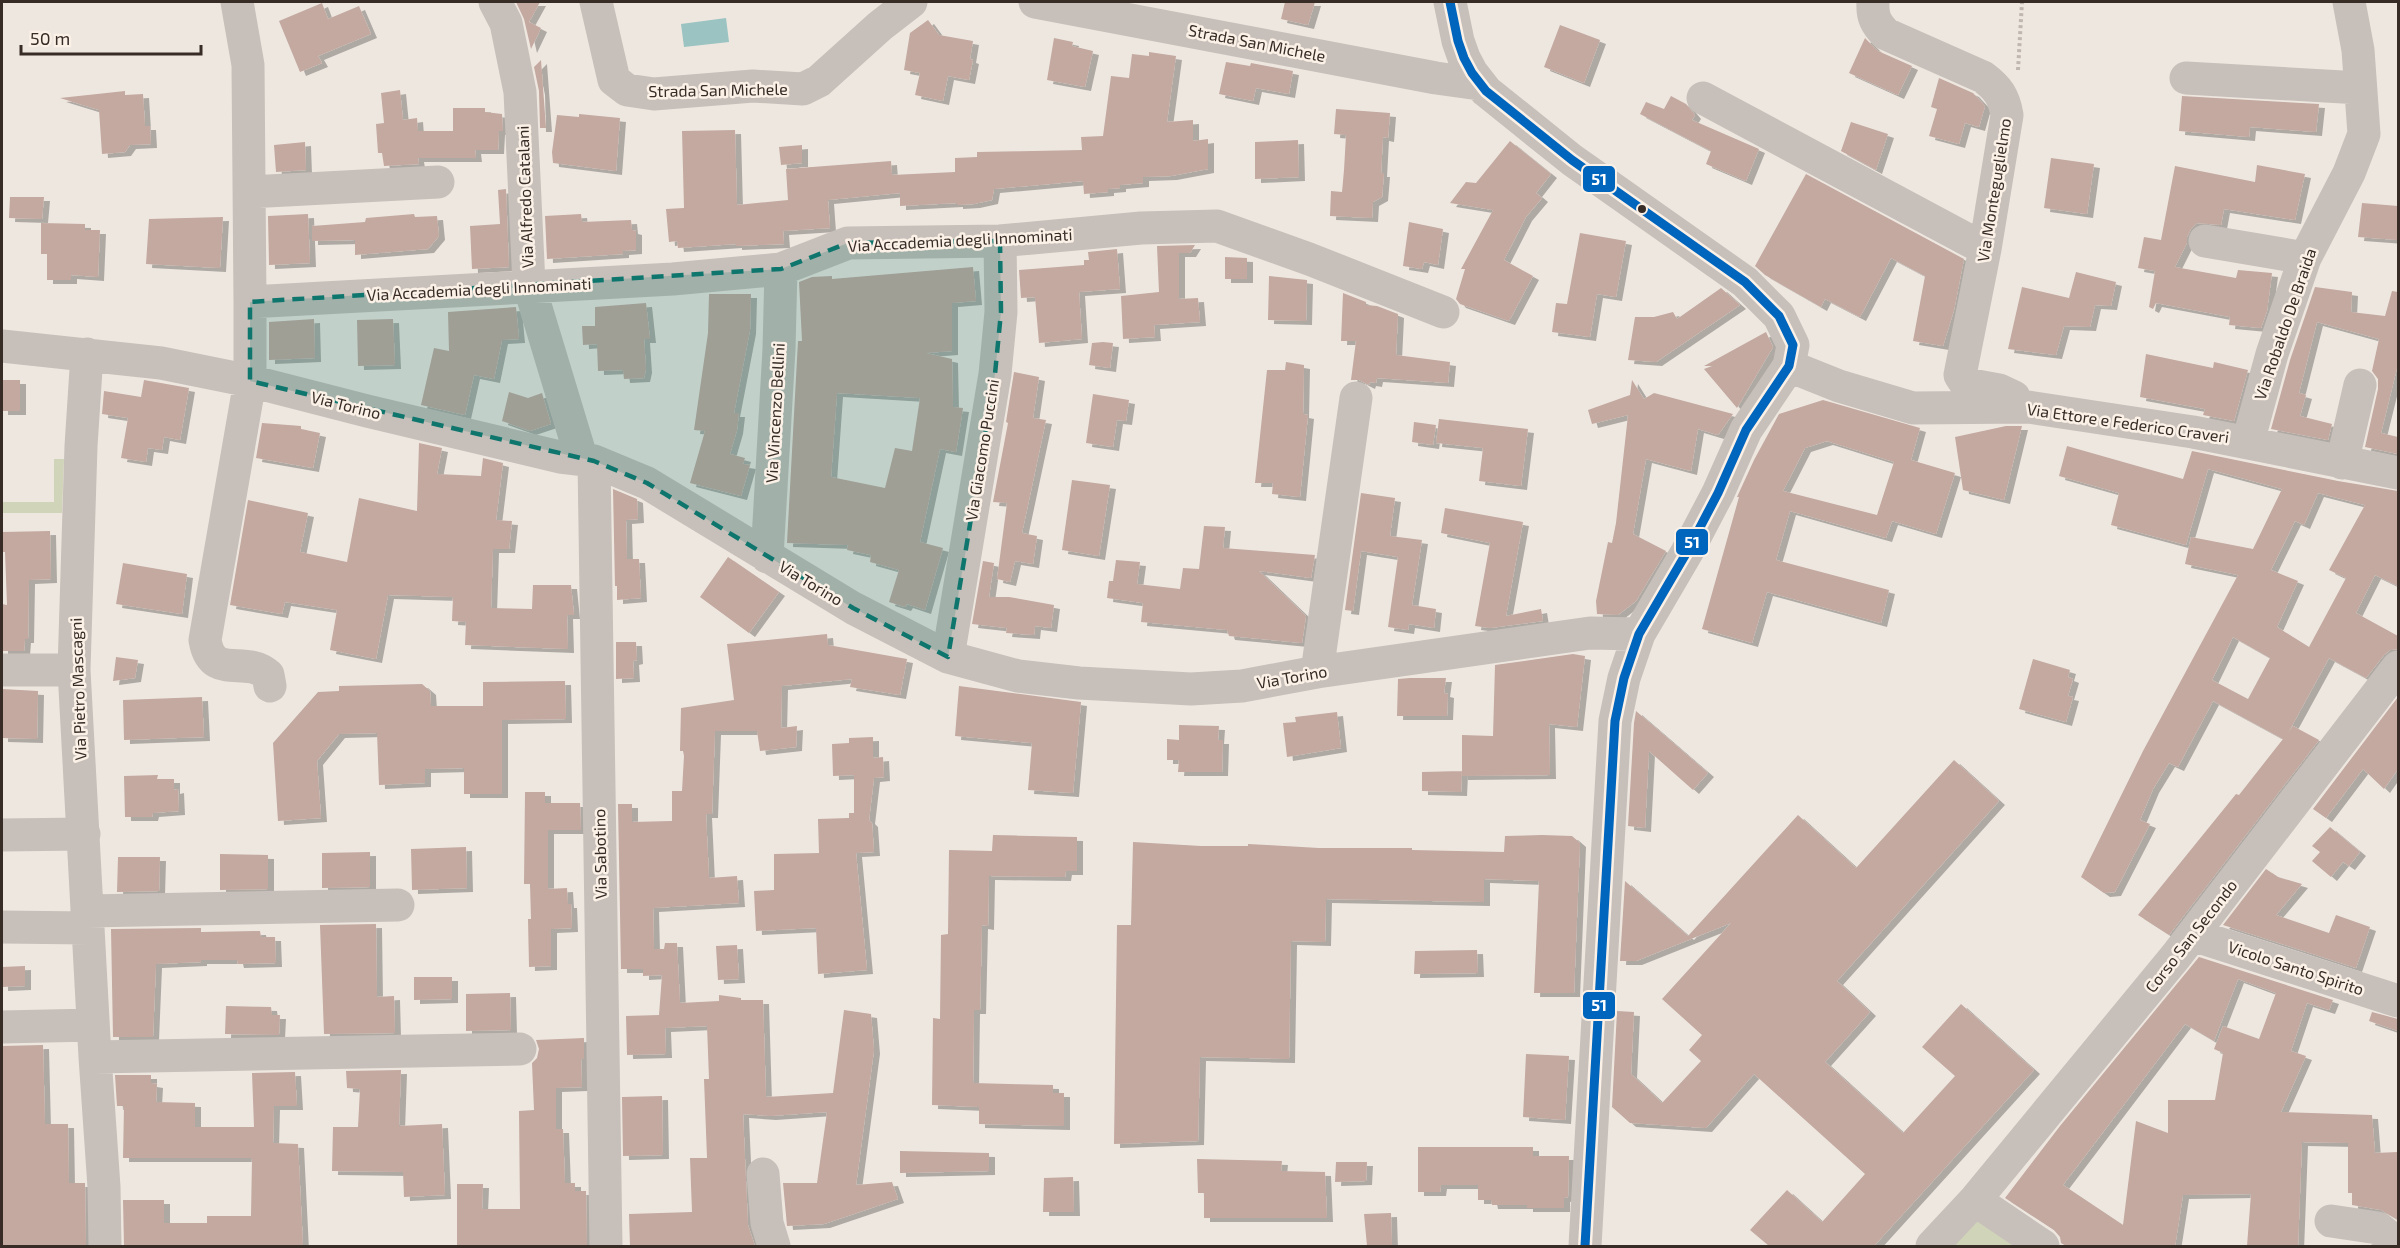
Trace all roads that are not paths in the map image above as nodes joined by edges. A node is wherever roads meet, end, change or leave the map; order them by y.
1 (237, 2) edge
2 (495, 2) edge
3 (596, 2) edge
4 (911, 2) edge
5 (1035, 2) edge
6 (1450, 2) edge
7 (1873, 2) edge
8 (2349, 2) edge
9 (2186, 78) dead end
10 (1479, 84) junction
11 (2360, 88) junction
12 (1703, 98) dead end
13 (438, 182) dead end
14 (251, 192) junction
15 (1000, 241) junction
16 (2205, 241) dead end
17 (1985, 249) junction
18 (2305, 258) junction
19 (781, 269) junction
20 (529, 285) junction
21 (250, 302) junction
22 (1443, 312) dead end
23 (2, 346) edge
24 (87, 354) junction
25 (1789, 366) junction
26 (250, 381) junction
27 (2360, 386) dead end
28 (1356, 398) dead end
29 (2028, 407) junction
30 (2248, 442) junction
31 (588, 460) junction
32 (2342, 463) junction
33 (2398, 473) edge
34 (767, 557) junction
35 (1639, 634) junction
36 (948, 657) junction
37 (2398, 667) edge
38 (2, 670) edge
39 (74, 670) junction
40 (1317, 672) junction
41 (270, 686) dead end
42 (84, 834) junction
43 (2, 836) edge
44 (398, 905) dead end
45 (88, 920) junction
46 (2, 927) edge
47 (2193, 935) junction
48 (2398, 1002) edge
49 (93, 1025) junction
50 (2, 1027) edge
51 (520, 1049) dead end
52 (95, 1057) junction
53 (763, 1174) dead end
54 (1975, 1200) junction
55 (2331, 1221) dead end
56 (105, 1246) edge
57 (606, 1246) edge
58 (774, 1246) edge
59 (1585, 1246) edge
60 (1932, 1246) edge
61 (2043, 1246) edge
62 (2388, 1246) edge

1 - 14 street
2 - 20 street, Via Alfredo Catalani
3 - 4 street, Strada San Michele
5 - 10 street, Strada San Michele
6 - 10 street
7 - 17 street, Via Monteguglielmo
8 - 11 street, Via Robaldo De Braida
9 - 11 street
10 - 25 street
11 - 18 street, Via Robaldo De Braida
12 - 17 street
13 - 14 street
14 - 21 street
15 - 19 street, Via Accademia degli Innominati
15 - 22 street, Via Accademia degli Innominati
15 - 36 street, Via Giacomo Puccini
16 - 18 street
17 - 29 street, Via Monteguglielmo
18 - 30 street, Via Robaldo De Braida
19 - 20 street, Via Accademia degli Innominati
19 - 34 street, Via Vincenzo Bellini
20 - 21 street, Via Accademia degli Innominati
20 - 31 street, Via Alfredo Catalani
21 - 26 street
23 - 24 street, Via Torino
24 - 26 street, Via Torino
24 - 39 street, Via Pietro Mascagni
25 - 29 street, Via Ettore e Federico Craveri
25 - 35 street
26 - 31 street, Via Torino
26 - 41 street
27 - 32 street
28 - 40 street
29 - 30 street, Via Ettore e Federico Craveri
30 - 32 street, Via Ettore e Federico Craveri
31 - 34 street, Via Torino
31 - 57 street, Via Sabotino
32 - 33 street, Via Ettore e Federico Craveri
34 - 36 street, Via Torino
35 - 40 street, Via Torino
35 - 59 street
36 - 40 street, Via Torino
37 - 47 street, Corso San Secondo
38 - 39 street
39 - 42 street, Via Pietro Mascagni
42 - 43 street
42 - 45 street, Via Pietro Mascagni
44 - 45 street
45 - 46 street
45 - 49 street, Via Pietro Mascagni
47 - 48 street, Vicolo Santo Spirito
47 - 54 street, Corso San Secondo
49 - 50 street
49 - 52 street, Via Pietro Mascagni
51 - 52 street
52 - 56 street, Via Pietro Mascagni
53 - 58 street
54 - 60 street, Corso San Secondo
54 - 61 street
55 - 62 street

